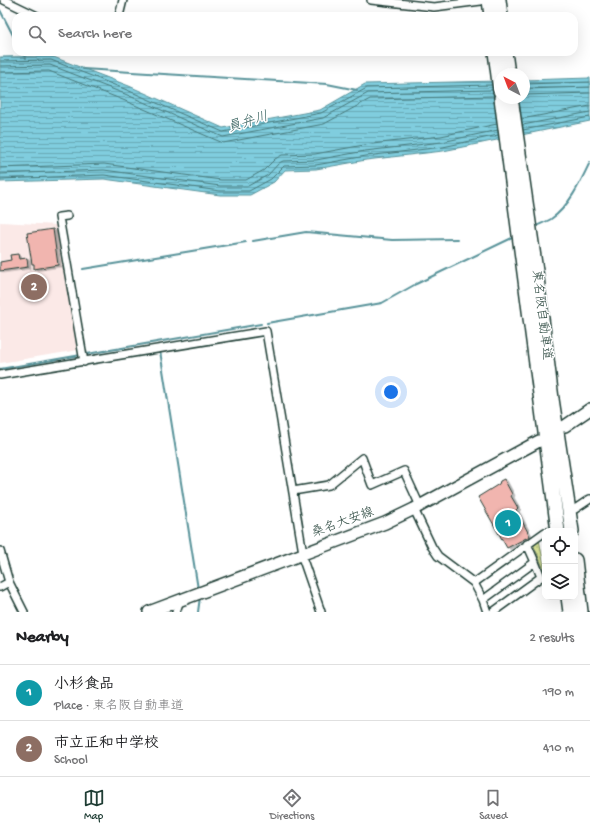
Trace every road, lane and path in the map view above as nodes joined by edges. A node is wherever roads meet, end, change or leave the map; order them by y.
1 (4, 0) edge
2 (123, 0) edge
3 (372, 0) edge
4 (485, 0) edge
5 (499, 0) edge
6 (29, 12) edge
7 (120, 12) edge
8 (490, 12) edge
9 (500, 12) edge
10 (496, 56) edge
11 (506, 56) edge
12 (498, 68) edge
13 (507, 68) edge
14 (502, 104) edge
15 (512, 104) edge
16 (67, 216) dead end
17 (528, 256) junction
18 (84, 357) junction
19 (0, 375) edge
20 (590, 409) edge
21 (565, 426) dead end
22 (539, 441) dead end
23 (294, 491) junction
24 (590, 499) edge
25 (417, 508) junction
26 (575, 510) dead end
27 (549, 528) edge
28 (572, 528) edge
29 (542, 535) edge
30 (527, 544) junction
31 (0, 551) edge
32 (302, 553) junction
33 (535, 562) junction
34 (575, 564) edge
35 (10, 582) junction
36 (474, 583) junction
37 (0, 587) edge
38 (180, 600) junction
39 (483, 600) junction
40 (568, 600) edge
41 (24, 612) edge
42 (149, 612) edge
43 (176, 612) edge
44 (322, 612) edge
45 (487, 612) edge
46 (493, 612) edge
47 (570, 612) edge
48 (581, 612) edge

1 - 6 street
2 - 7 street
3 - 4 street
4 - 8 highway
5 - 9 highway
10 - 12 highway
11 - 13 highway
14 - 17 highway, 東名阪自動車道
15 - 17 highway, 東名阪自動車道
16 - 18 street
17 - 27 highway, 東名阪自動車道
17 - 28 highway, 東名阪自動車道
18 - 19 street
18 - 23 street
20 - 21 main road
22 - 25 main road, 桑名大安線
23 - 25 street
23 - 32 street
24 - 26 street
25 - 32 main road, 桑名大安線
25 - 36 street
29 - 30 street
30 - 33 street
30 - 36 street
31 - 35 street
32 - 38 main road, 桑名大安線
32 - 44 street
33 - 39 street
33 - 46 street
34 - 48 highway
35 - 37 street
35 - 41 street
36 - 39 street
38 - 42 main road, 桑名大安線
38 - 43 street
39 - 45 street
40 - 47 highway

